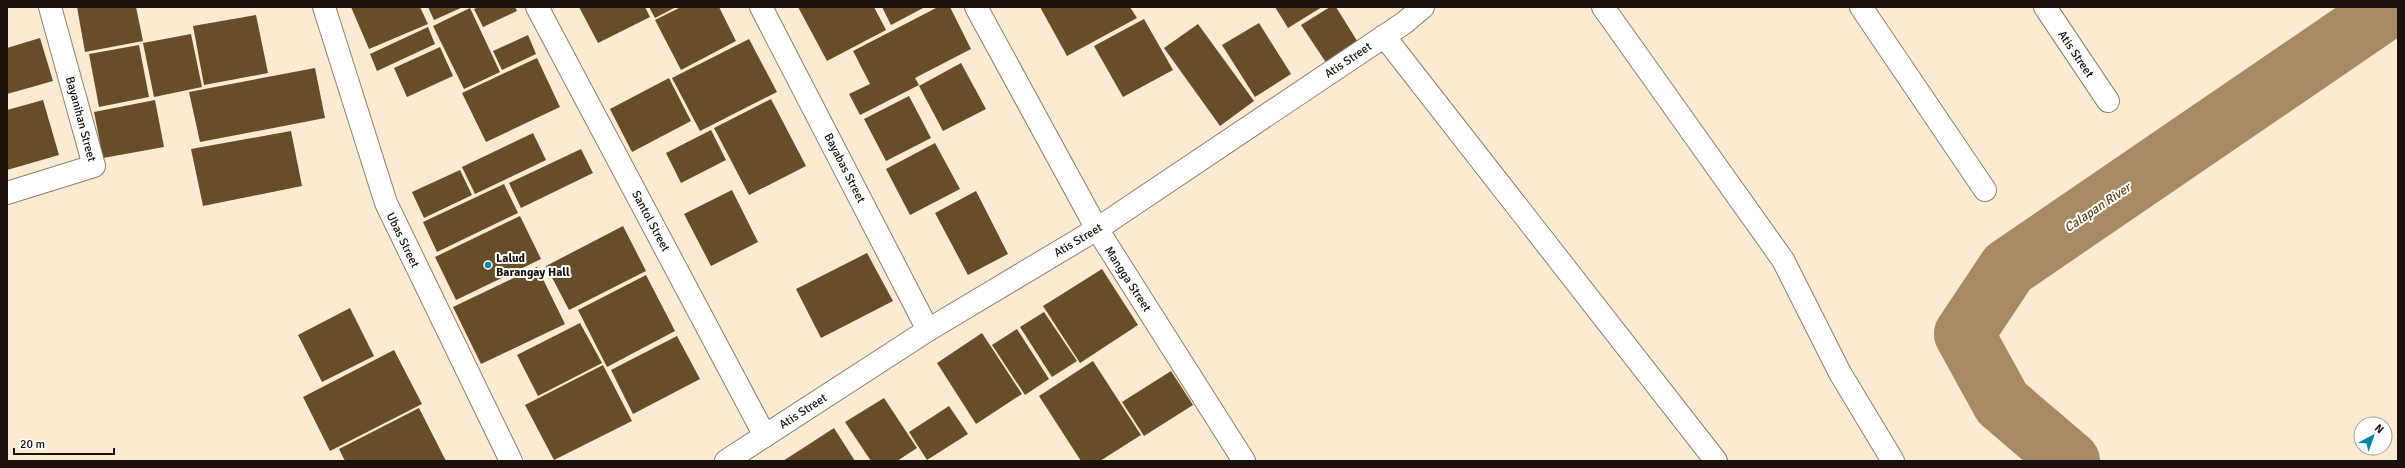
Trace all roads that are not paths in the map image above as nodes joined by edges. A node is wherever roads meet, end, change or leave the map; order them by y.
1 (50, 7) edge
2 (324, 7) edge
3 (538, 7) edge
4 (761, 7) edge
5 (976, 7) edge
6 (1423, 7) edge
7 (1603, 7) edge
8 (1861, 7) edge
9 (2045, 7) edge
10 (1384, 36) junction
11 (2108, 101) dead end
12 (1985, 190) dead end
13 (7, 194) edge
14 (1096, 229) junction
15 (928, 330) junction
16 (765, 436) junction
17 (511, 461) edge
18 (726, 461) edge
19 (1244, 461) edge
20 (1716, 461) edge
21 (1893, 461) edge

1 - 13 street, Bayanihan Street
2 - 17 street, Ubas Street
3 - 16 street, Santol Street
4 - 15 street, Bayabas Street
5 - 14 street, Mangga Street
6 - 10 street, Atis Street
7 - 21 street
8 - 12 street
9 - 11 street, Atis Street
10 - 14 street, Atis Street
10 - 20 street
14 - 15 street, Atis Street
14 - 19 street, Mangga Street
15 - 16 street, Atis Street
16 - 18 street, Atis Street

